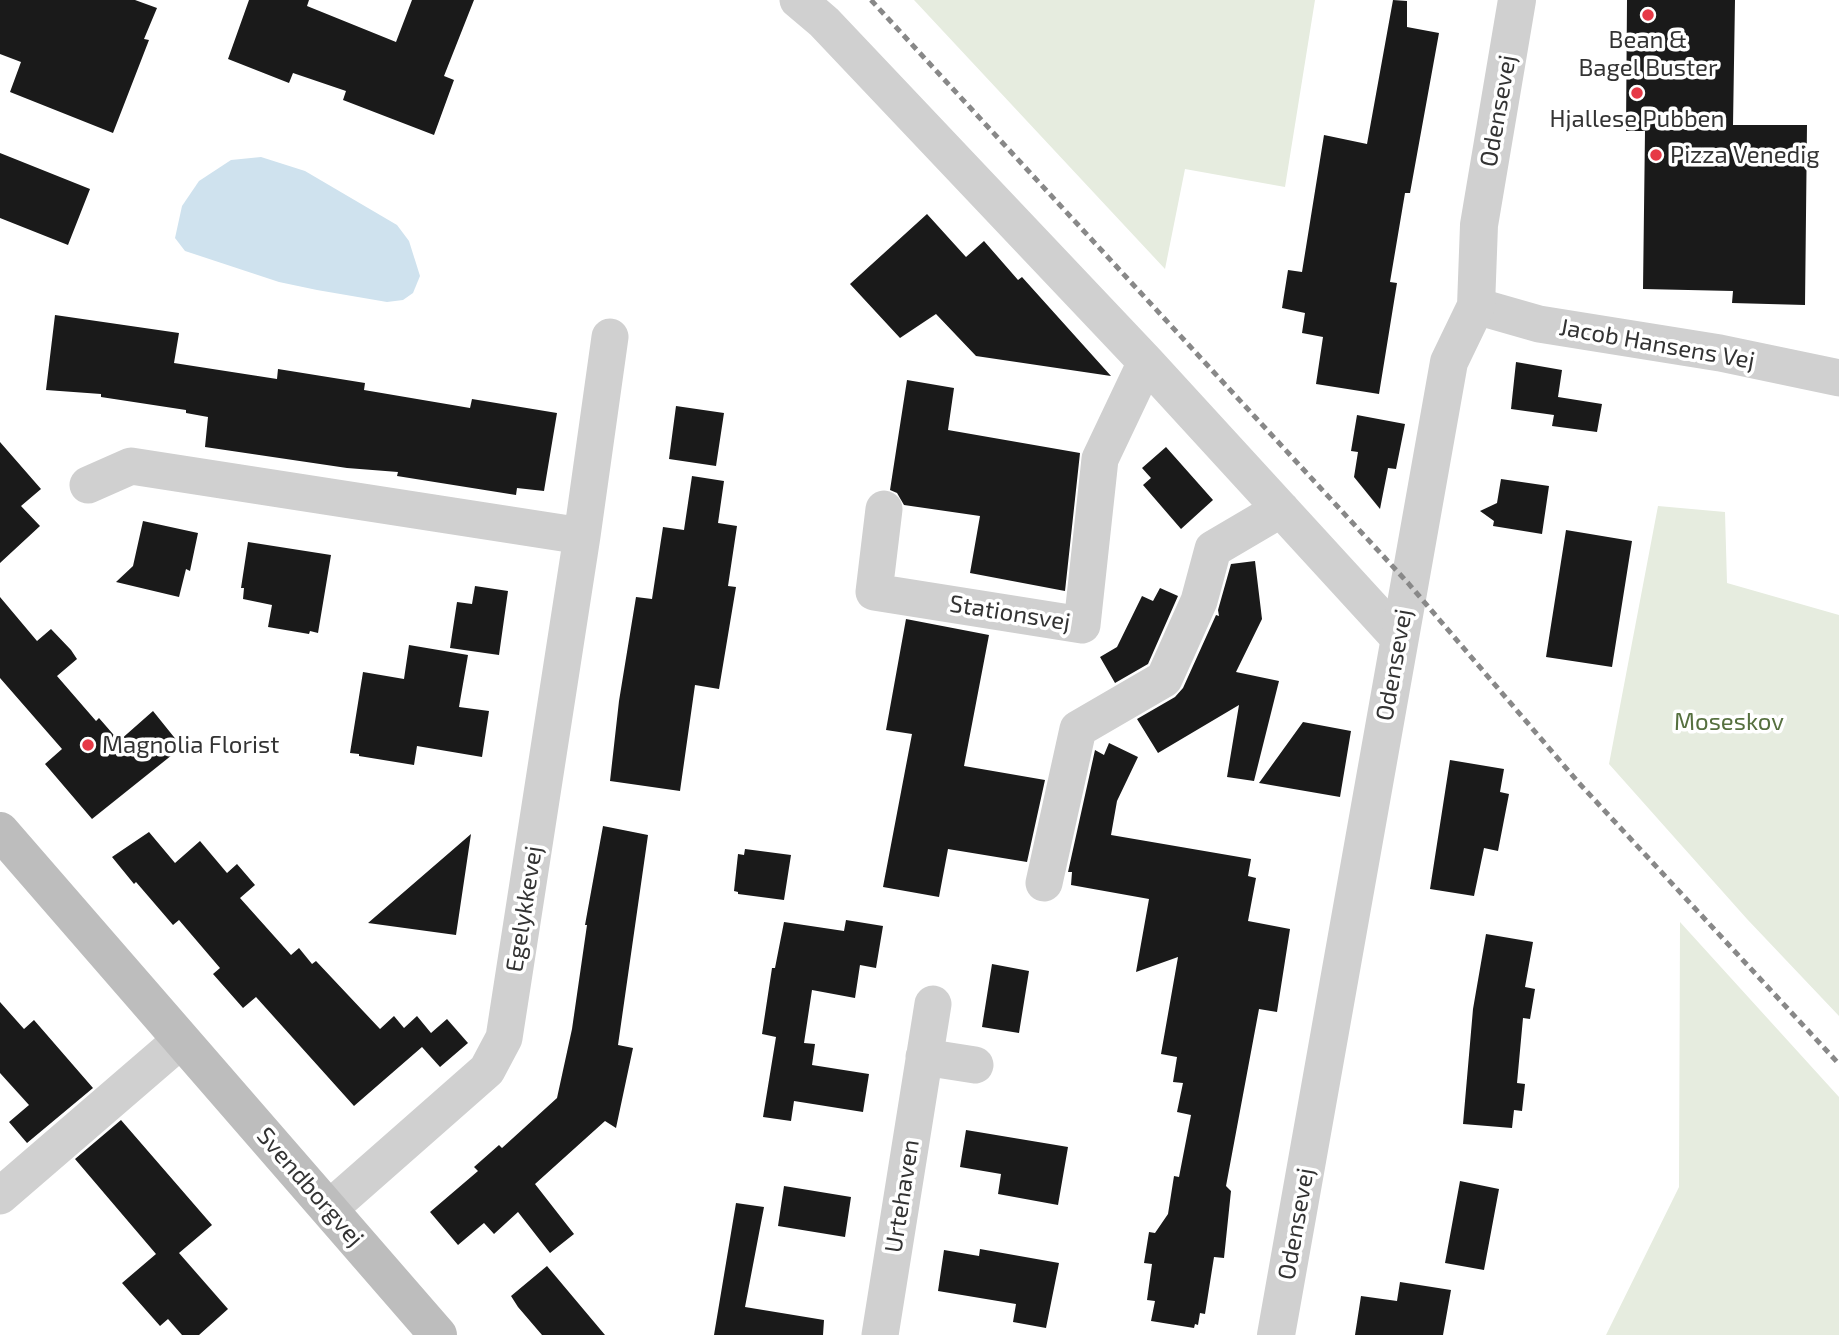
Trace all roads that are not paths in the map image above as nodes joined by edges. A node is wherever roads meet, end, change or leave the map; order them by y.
1 (798, 0) edge
2 (1517, 0) edge
3 (1476, 306) junction
4 (610, 337) dead end
5 (1146, 362) junction
6 (1839, 378) edge
7 (88, 485) dead end
8 (884, 509) dead end
9 (1281, 509) junction
10 (582, 536) junction
11 (1399, 638) junction
12 (0, 831) edge
13 (1044, 883) dead end
14 (933, 1004) dead end
15 (181, 1040) junction
16 (924, 1057) junction
17 (975, 1065) dead end
18 (0, 1195) edge
19 (329, 1209) junction
20 (438, 1335) edge
21 (880, 1335) edge
22 (1276, 1335) edge

1 - 5 street
2 - 3 street, Odensevej
3 - 6 street, Jacob Hansens Vej
3 - 11 street, Odensevej
4 - 10 street, Egelykkevej
5 - 8 street, Stationsvej
5 - 9 street
7 - 10 street
9 - 11 street
9 - 13 street
10 - 19 street, Egelykkevej
11 - 22 street, Odensevej
12 - 15 main road, Svendborgvej
14 - 16 street, Urtehaven
15 - 18 street
15 - 19 main road, Svendborgvej
16 - 17 street
16 - 21 street, Urtehaven
19 - 20 main road, Svendborgvej

